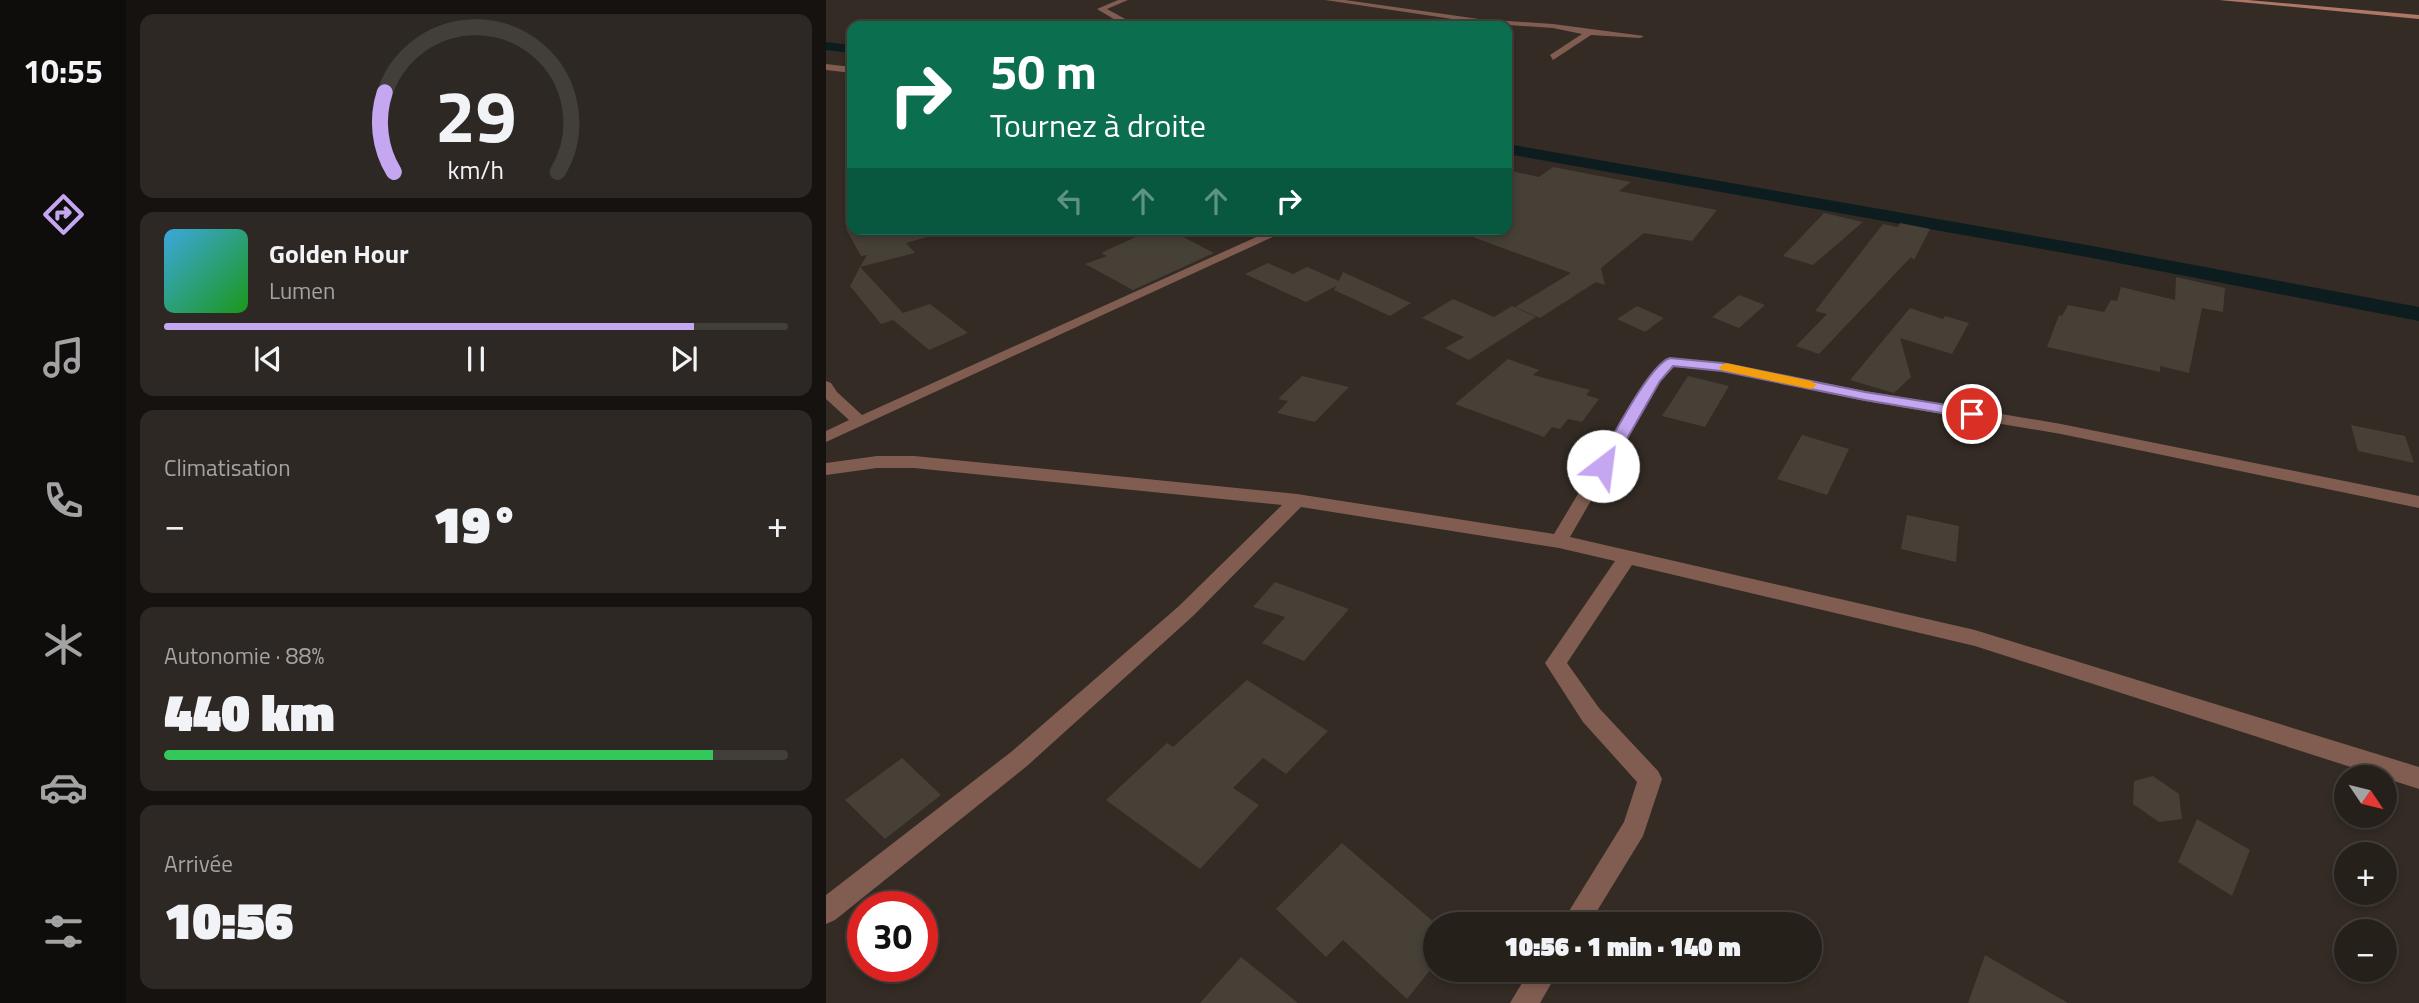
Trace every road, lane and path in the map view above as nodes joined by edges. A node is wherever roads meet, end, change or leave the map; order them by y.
1 (1124, 0) edge
2 (1329, 0) edge
3 (2223, 0) edge
4 (2419, 17) edge
5 (1123, 21) edge
6 (1479, 21) edge
7 (1512, 23) edge
8 (1589, 33) junction
9 (1640, 36) dead end
10 (1553, 57) dead end
11 (826, 67) edge
12 (847, 69) edge
13 (1271, 235) edge
14 (826, 386) edge
15 (860, 422) junction
16 (826, 438) edge
17 (826, 469) edge
18 (1297, 500) junction
19 (2419, 502) edge
20 (1559, 541) junction
21 (1627, 558) junction
22 (2419, 778) edge
23 (826, 911) edge
24 (1582, 912) edge
25 (1537, 982) edge
26 (1524, 1003) edge

1 - 5 street
2 - 6 street
3 - 4 main road
7 - 8 street
8 - 9 street
8 - 10 street
11 - 12 street
13 - 15 street
14 - 15 street
15 - 16 street
17 - 18 street
18 - 20 street
18 - 23 street
19 - 20 street
20 - 21 street
21 - 22 street
21 - 24 street
25 - 26 street

